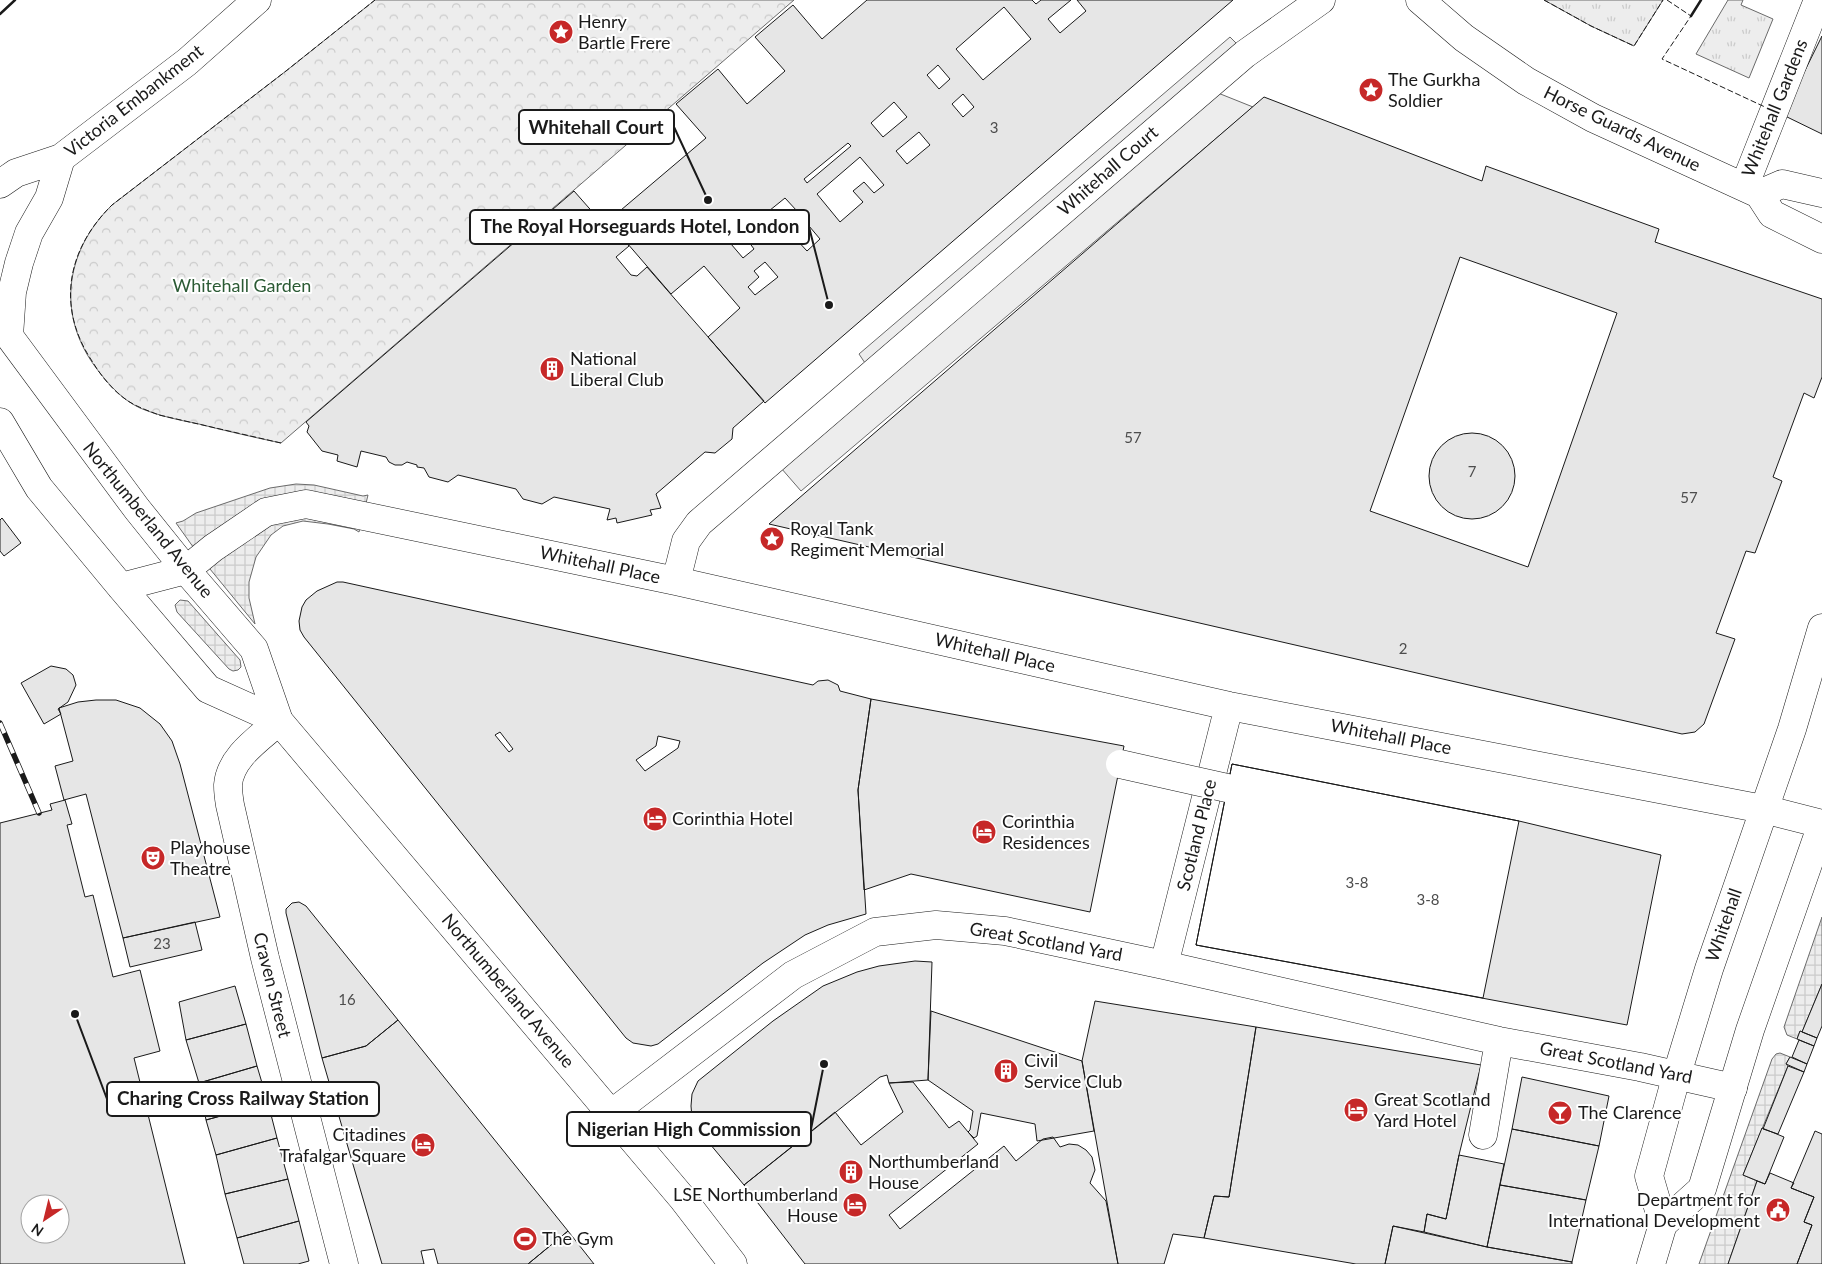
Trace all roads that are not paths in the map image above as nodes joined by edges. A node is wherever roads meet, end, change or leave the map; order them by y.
1 (257, 0) edge
2 (1321, 0) edge
3 (1420, 0) edge
4 (1818, 0) edge
5 (61, 158) junction
6 (0, 184) edge
7 (1751, 191) junction
8 (1822, 193) edge
9 (1822, 239) edge
10 (4, 331) edge
11 (0, 422) edge
12 (186, 570) junction
13 (676, 581) junction
14 (120, 587) junction
15 (1822, 628) edge
16 (1229, 706) junction
17 (279, 721) junction
18 (1120, 764) dead end
19 (1227, 788) dead end
20 (1763, 809) junction
21 (1822, 824) edge
22 (1164, 965) junction
23 (1499, 1041) junction
24 (1677, 1074) junction
25 (1733, 1088) junction
26 (611, 1114) junction
27 (1483, 1135) dead end
28 (1663, 1224) junction
29 (344, 1264) edge
30 (732, 1264) edge
31 (1651, 1264) edge

1 - 5 street, Victoria Embankment
2 - 13 street, Whitehall Court
3 - 7 street, Horse Guards Avenue
4 - 7 street, Whitehall Gardens
5 - 6 street, Victoria Embankment
5 - 10 street
7 - 8 street
7 - 9 street
10 - 12 street, Northumberland Avenue
11 - 14 street, Northumberland Avenue
12 - 13 street, Whitehall Place
12 - 14 street
12 - 17 street, Northumberland Avenue
13 - 16 street, Whitehall Place
14 - 17 street, Northumberland Avenue
15 - 20 street, Whitehall
16 - 20 street, Whitehall Place
16 - 22 street, Scotland Place
17 - 26 street, Northumberland Avenue
17 - 29 street, Craven Street
18 - 19 street, bridge
20 - 21 street, Whitehall Place
20 - 24 street, Whitehall
21 - 25 street
22 - 23 street, Great Scotland Yard
22 - 26 street, Great Scotland Yard
23 - 24 street, Great Scotland Yard
23 - 27 street
24 - 25 street, Great Scotland Yard
24 - 28 street, Whitehall
25 - 28 street
26 - 30 street, Northumberland Avenue
28 - 31 street

